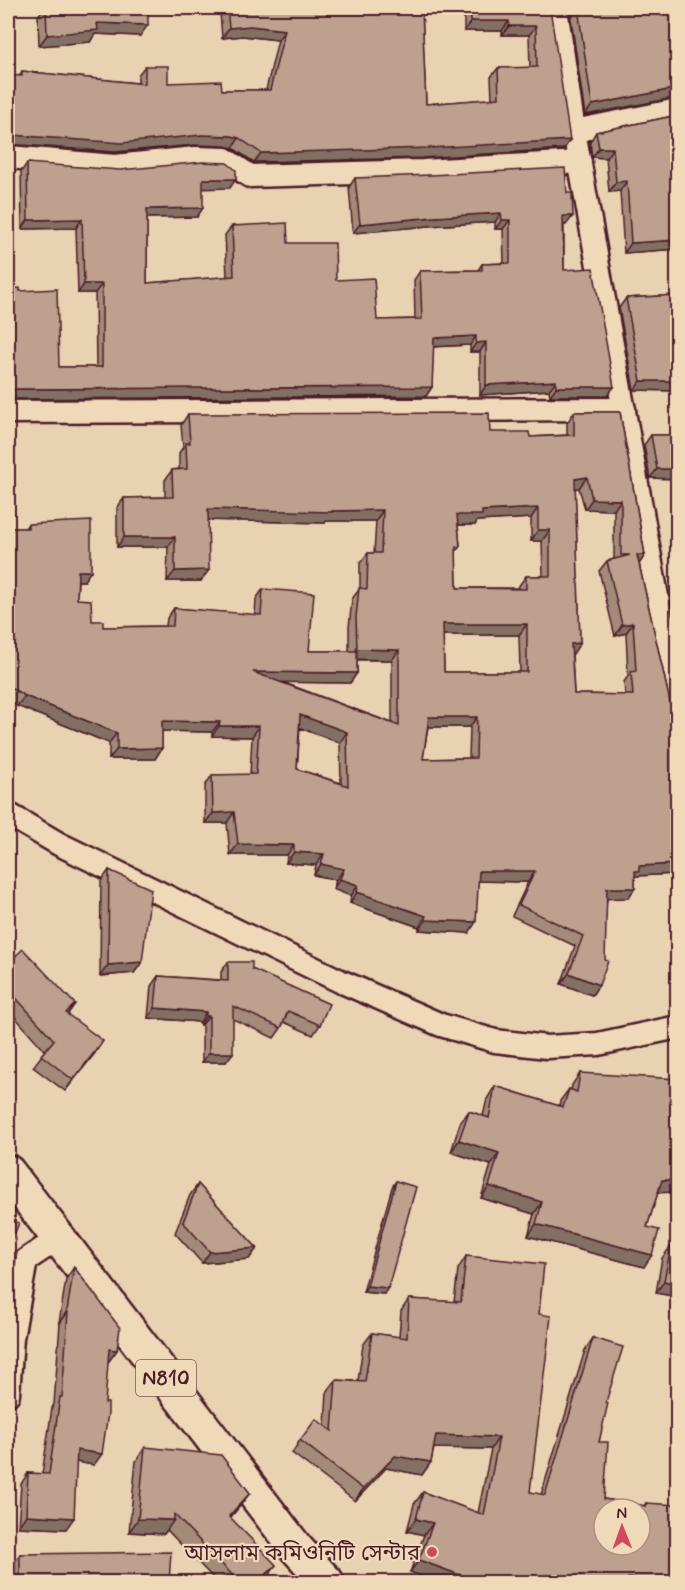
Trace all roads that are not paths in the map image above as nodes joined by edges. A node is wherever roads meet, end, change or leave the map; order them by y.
1 (556, 8) edge
2 (678, 110) edge
3 (574, 131) junction
4 (8, 157) edge
5 (580, 162) junction
6 (624, 409) junction
7 (8, 412) edge
8 (675, 679) edge
9 (8, 814) edge
10 (678, 1027) edge
11 (13, 1187) edge
12 (59, 1238) junction
13 (10, 1338) edge
14 (8, 1394) edge
15 (327, 1582) edge

1 - 3 street
2 - 3 street
3 - 5 street
4 - 5 street
5 - 6 street
6 - 7 street
6 - 8 street
9 - 10 street
11 - 12 highway, N810
12 - 13 street
12 - 15 highway, N810
13 - 14 street

